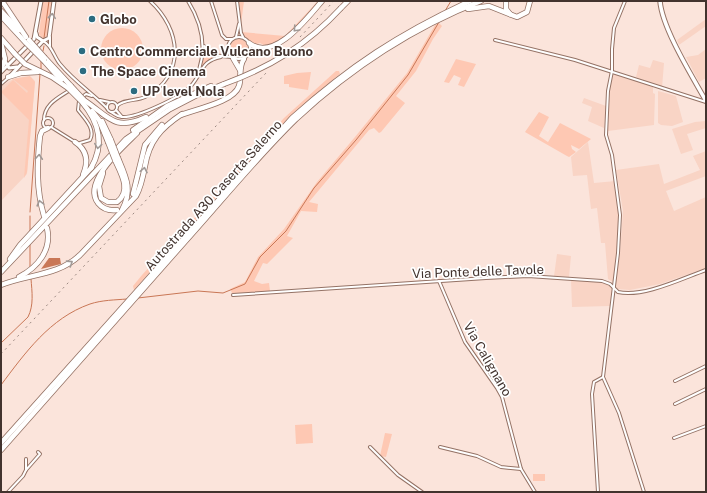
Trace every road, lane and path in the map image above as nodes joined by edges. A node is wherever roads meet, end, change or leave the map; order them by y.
1 (3, 1) edge
2 (41, 1) edge
3 (54, 1) edge
4 (150, 1) edge
5 (188, 1) edge
6 (211, 1) edge
7 (237, 1) edge
8 (322, 1) edge
9 (344, 1) edge
10 (348, 1) edge
11 (464, 1) edge
12 (470, 1) edge
13 (480, 1) edge
14 (506, 1) edge
15 (530, 1) edge
16 (626, 1) edge
17 (660, 1) edge
18 (340, 8) junction
19 (454, 9) junction
20 (1, 11) edge
21 (1, 16) edge
22 (440, 16) junction
23 (511, 16) junction
24 (239, 19) junction
25 (36, 31) junction
26 (50, 35) junction
27 (1, 38) edge
28 (236, 38) junction
29 (244, 38) junction
30 (232, 39) junction
31 (27, 40) junction
32 (495, 40) dead end
33 (44, 42) junction
34 (203, 42) junction
35 (1, 43) edge
36 (249, 44) junction
37 (50, 47) junction
38 (221, 57) junction
39 (233, 58) junction
40 (244, 58) junction
41 (5, 59) junction
42 (7, 67) junction
43 (18, 67) junction
44 (1, 71) edge
45 (37, 71) junction
46 (612, 71) junction
47 (240, 72) junction
48 (198, 74) junction
49 (8, 77) junction
50 (74, 80) junction
51 (224, 82) junction
52 (1, 84) edge
53 (80, 85) junction
54 (71, 88) junction
55 (92, 96) junction
56 (97, 99) junction
57 (83, 101) junction
58 (110, 102) junction
59 (706, 102) edge
60 (167, 106) junction
61 (107, 108) junction
62 (116, 108) junction
63 (111, 112) junction
64 (182, 114) junction
65 (123, 118) junction
66 (153, 119) junction
67 (44, 120) junction
68 (49, 128) junction
69 (74, 142) junction
70 (117, 159) junction
71 (106, 167) junction
72 (81, 181) junction
73 (133, 194) dead end
74 (118, 212) junction
75 (44, 216) dead end
76 (47, 228) dead end
77 (36, 232) junction
78 (24, 245) junction
79 (1, 268) edge
80 (706, 270) edge
81 (1, 272) edge
82 (27, 275) junction
83 (439, 281) junction
84 (1, 286) edge
85 (614, 288) junction
86 (233, 295) dead end
87 (123, 309) junction
88 (706, 366) edge
89 (603, 377) junction
90 (676, 381) dead end
91 (706, 389) edge
92 (675, 404) dead end
93 (706, 426) edge
94 (674, 438) dead end
95 (1, 443) edge
96 (370, 446) dead end
97 (440, 447) dead end
98 (1, 450) edge
99 (38, 452) dead end
100 (26, 459) dead end
101 (521, 468) junction
102 (26, 470) junction
103 (8, 492) edge
104 (422, 492) edge
105 (535, 492) edge
106 (598, 492) edge
107 (644, 492) edge

1 - 31 highway
2 - 25 street
26 -> 3 street
4 - 62 street
5 - 34 street
6 - 30 street
7 - 24 street
8 -> 36 highway
9 - 18 highway
10 - 18 highway
11 - 19 highway
12 - 19 highway
13 - 19 highway
14 - 23 highway
15 - 23 highway
16 - 46 street
17 - 59 main road
18 - 51 highway, bridge
19 - 22 highway
19 - 23 highway
20 - 31 highway
21 - 31 highway
22 - 87 highway, Autostrada A30 Caserta-Salerno
22 - 87 highway, Autostrada A30 Caserta-Salerno
24 - 28 street
24 - 29 street
25 - 33 street
25 - 42 street
26 - 33 street
26 - 37 street
27 - 45 highway, bridge
28 - 29 street
28 - 30 street
29 - 36 street
30 - 39 street
31 - 54 highway, bridge
32 - 46 street
33 - 37 street
33 - 43 street
34 - 38 street
34 - 48 street
35 - 41 highway
36 - 40 street
37 - 50 street
38 - 39 street
38 - 48 street
39 - 40 street
39 - 47 highway
40 - 47 highway
41 - 42 street
41 - 44 highway
42 - 43 street
42 - 44 street
43 - 49 street
45 - 49 highway
45 - 54 highway
46 - 59 street
46 - 85 street
47 - 64 highway
48 - 65 street
49 - 52 street
50 - 53 street
50 - 54 street
51 - 60 highway
51 - 66 highway
53 - 54 street
53 - 55 street
54 - 57 highway, bridge
54 - 67 street
55 - 56 street
55 - 69 street
56 - 58 street
56 - 61 street
57 - 60 highway
57 - 70 highway, bridge
57 -> 72 highway
58 - 61 street
58 - 62 street
60 - 72 highway
61 - 63 street
62 - 63 street
62 - 65 street
63 - 65 street
64 - 73 highway
74 -> 64 highway
66 - 71 highway
66 - 77 highway
67 - 68 street
67 - 68 street
68 - 69 street
75 -> 68 highway
69 - 72 highway
70 - 71 highway
70 - 74 highway
71 - 74 highway
72 - 77 highway
82 -> 74 highway
76 - 82 highway
77 - 78 highway
77 - 78 highway
78 - 79 highway
78 - 81 highway
80 - 85 street, Via Ponte delle Tavole
82 - 84 highway
83 - 85 street, Via Ponte delle Tavole
83 - 86 street, Via Ponte delle Tavole
83 - 101 street, Via Calignano
85 - 89 street
87 - 95 highway, Autostrada A30 Caserta-Salerno
87 - 98 highway, Autostrada A30 Caserta-Salerno
88 - 90 street
89 - 106 street
89 - 107 street
91 - 92 street
93 - 94 street
96 - 104 street
97 - 101 street
99 - 102 street
100 - 102 street
101 - 105 street, Via Calignano
102 - 103 street

